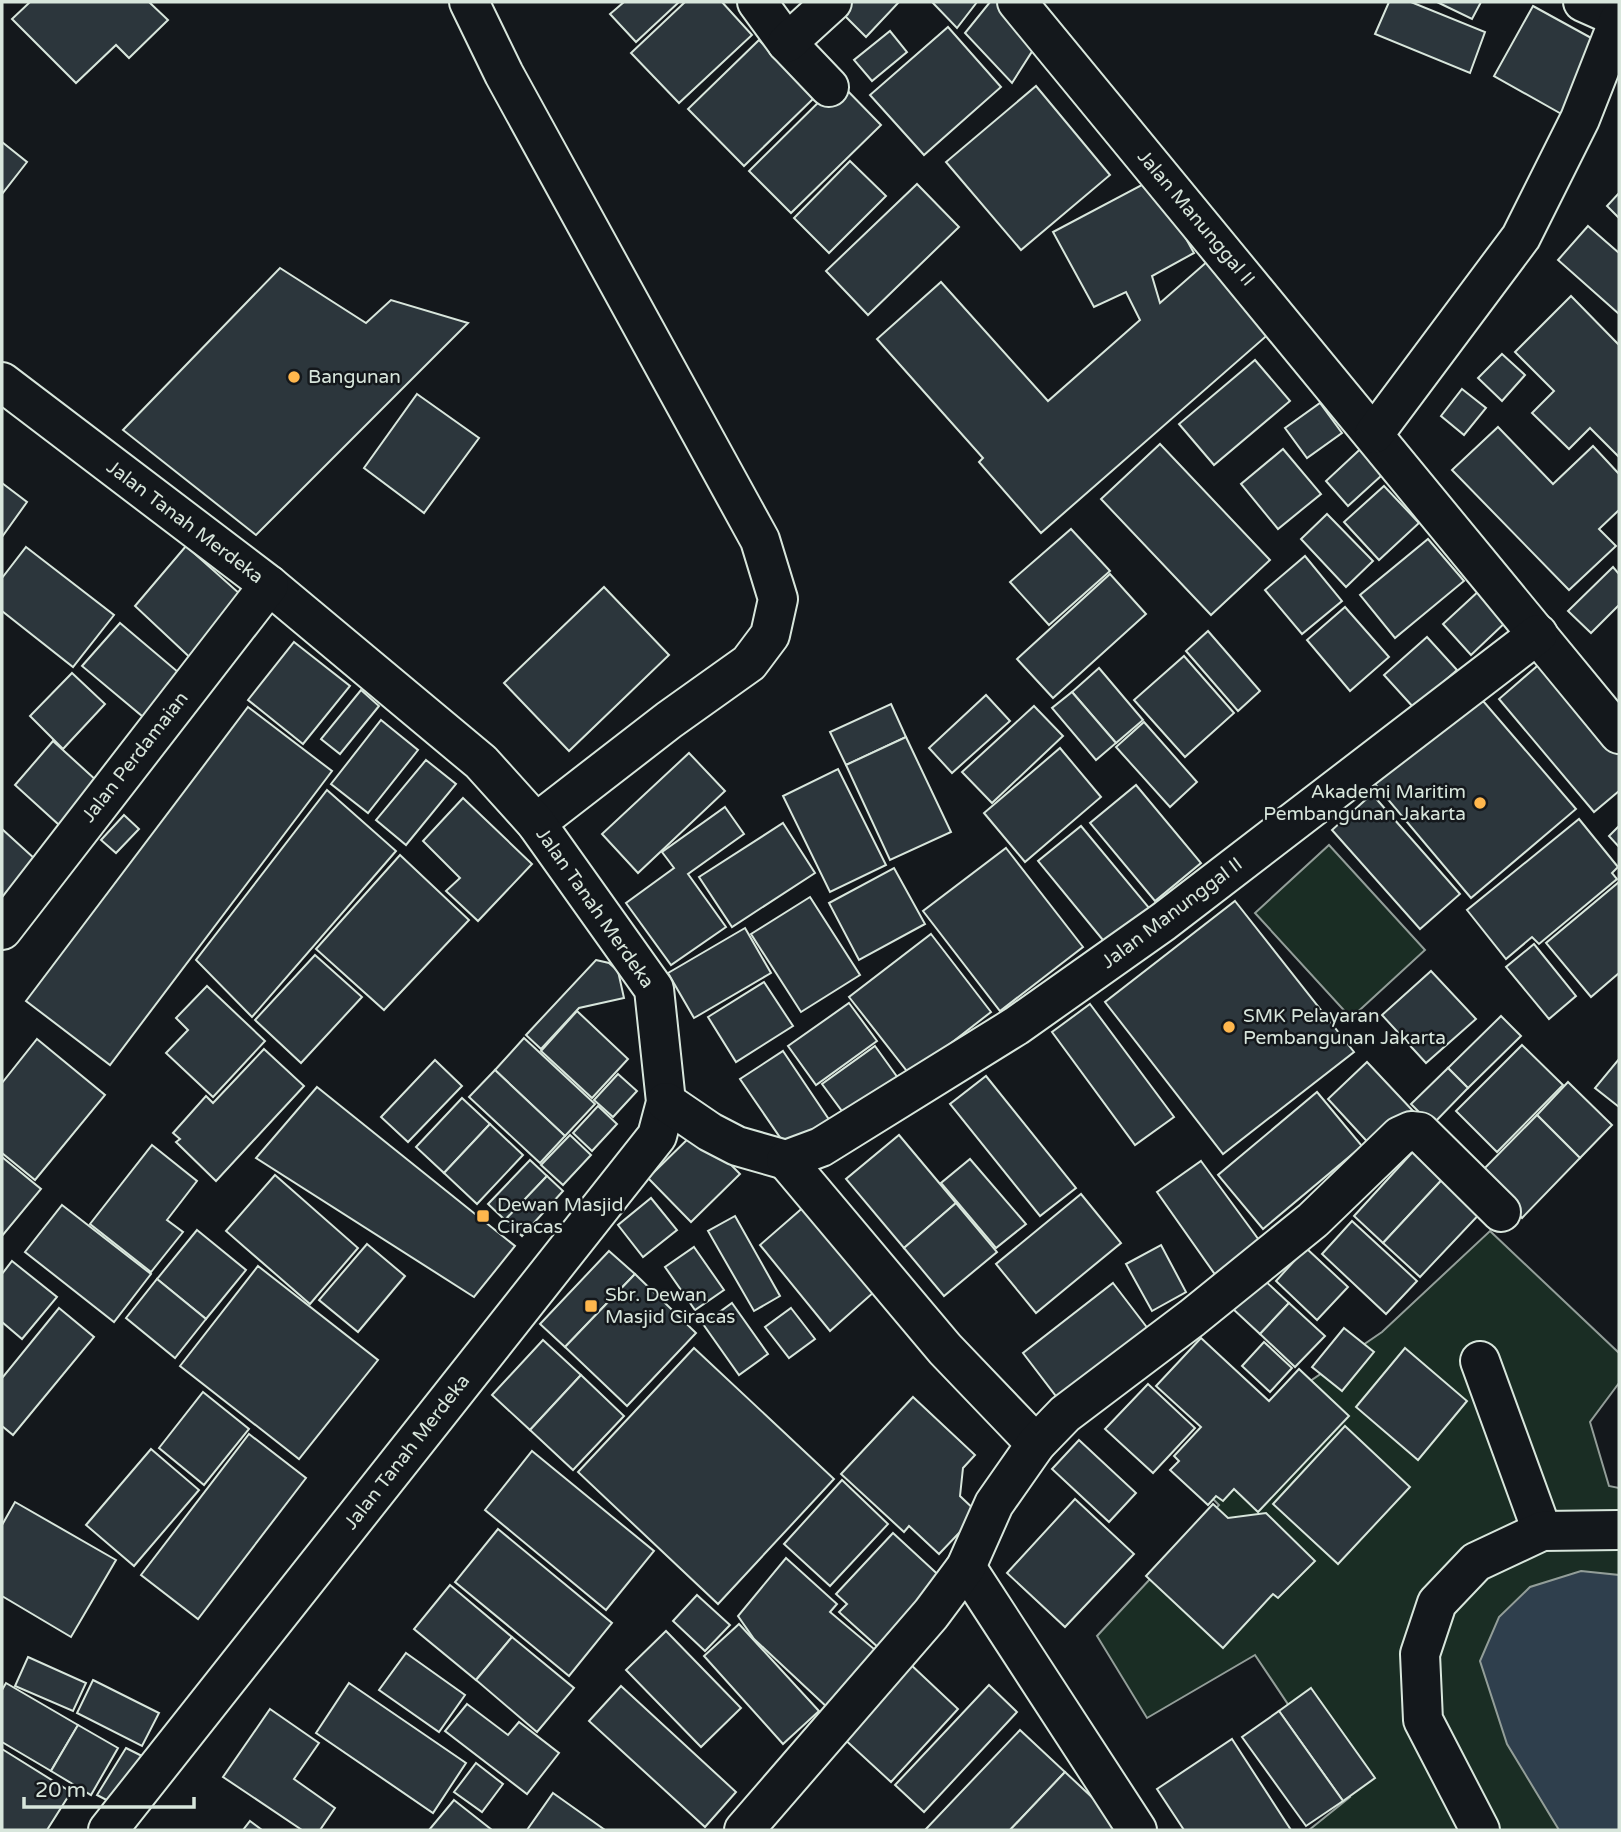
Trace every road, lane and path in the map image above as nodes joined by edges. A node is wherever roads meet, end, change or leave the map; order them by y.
1 (469, 2) edge
2 (757, 2) edge
3 (832, 2) edge
4 (1017, 2) edge
5 (1583, 2) edge
6 (1619, 19) edge
7 (787, 43) junction
8 (829, 87) dead end
9 (2, 382) edge
10 (1374, 434) junction
11 (269, 585) junction
12 (1538, 634) junction
13 (1619, 734) edge
14 (536, 823) junction
15 (2, 930) edge
16 (666, 1102) junction
17 (786, 1160) junction
18 (1501, 1212) dead end
19 (1480, 1362) dead end
20 (1036, 1444) junction
21 (1619, 1530) edge
22 (1542, 1531) junction
23 (966, 1567) junction
24 (108, 1830) edge
25 (744, 1830) edge
26 (1137, 1830) edge
27 (1480, 1830) edge

1 - 14 street
2 - 7 street
3 - 7 street
4 - 10 street, Jalan Manunggal II
5 - 6 street
6 - 10 street
7 - 8 street
9 - 11 street, Jalan Tanah Merdeka
10 - 12 street, Jalan Manunggal II
11 - 14 street, Jalan Tanah Merdeka
11 - 15 street, Jalan Perdamaian
12 - 13 street, Jalan Manunggal II
12 - 17 street, Jalan Manunggal II
14 - 16 street, Jalan Tanah Merdeka
16 - 17 street
16 - 24 street, Jalan Tanah Merdeka
17 - 20 street
18 - 20 street
19 - 22 street
20 - 23 street
21 - 22 street
22 - 27 street
23 - 25 street
23 - 26 street

